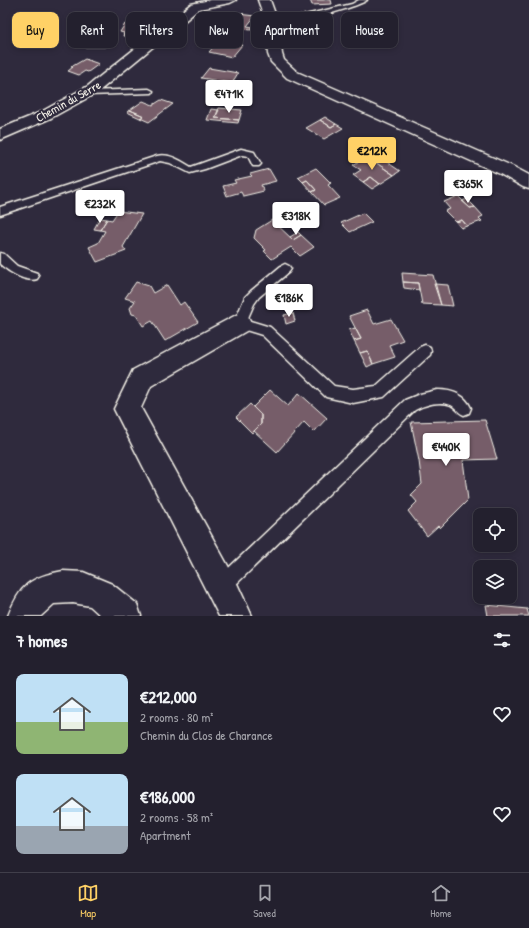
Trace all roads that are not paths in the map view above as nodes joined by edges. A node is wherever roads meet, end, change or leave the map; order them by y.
1 (230, 0) edge
2 (264, 0) edge
3 (364, 0) edge
4 (207, 2) edge
5 (268, 12) edge
6 (326, 12) edge
7 (274, 48) edge
8 (149, 90) dead end
9 (87, 93) junction
10 (0, 135) edge
11 (256, 164) dead end
12 (529, 183) edge
13 (0, 211) edge
14 (0, 257) edge
15 (285, 268) dead end
16 (33, 276) dead end
17 (240, 323) junction
18 (425, 351) dead end
19 (464, 408) dead end
20 (222, 586) junction
21 (24, 616) edge
22 (125, 616) edge
23 (236, 616) edge

1 - 4 street, Chemin du Serre
2 - 5 street
3 - 6 lane
4 - 9 street, Chemin du Serre
7 - 12 street
8 - 9 lane
9 - 10 street, Chemin du Serre
11 - 13 lane
14 - 16 lane
15 - 17 lane
17 - 18 lane
17 - 20 street
19 - 20 lane
20 - 23 street
21 - 22 street

